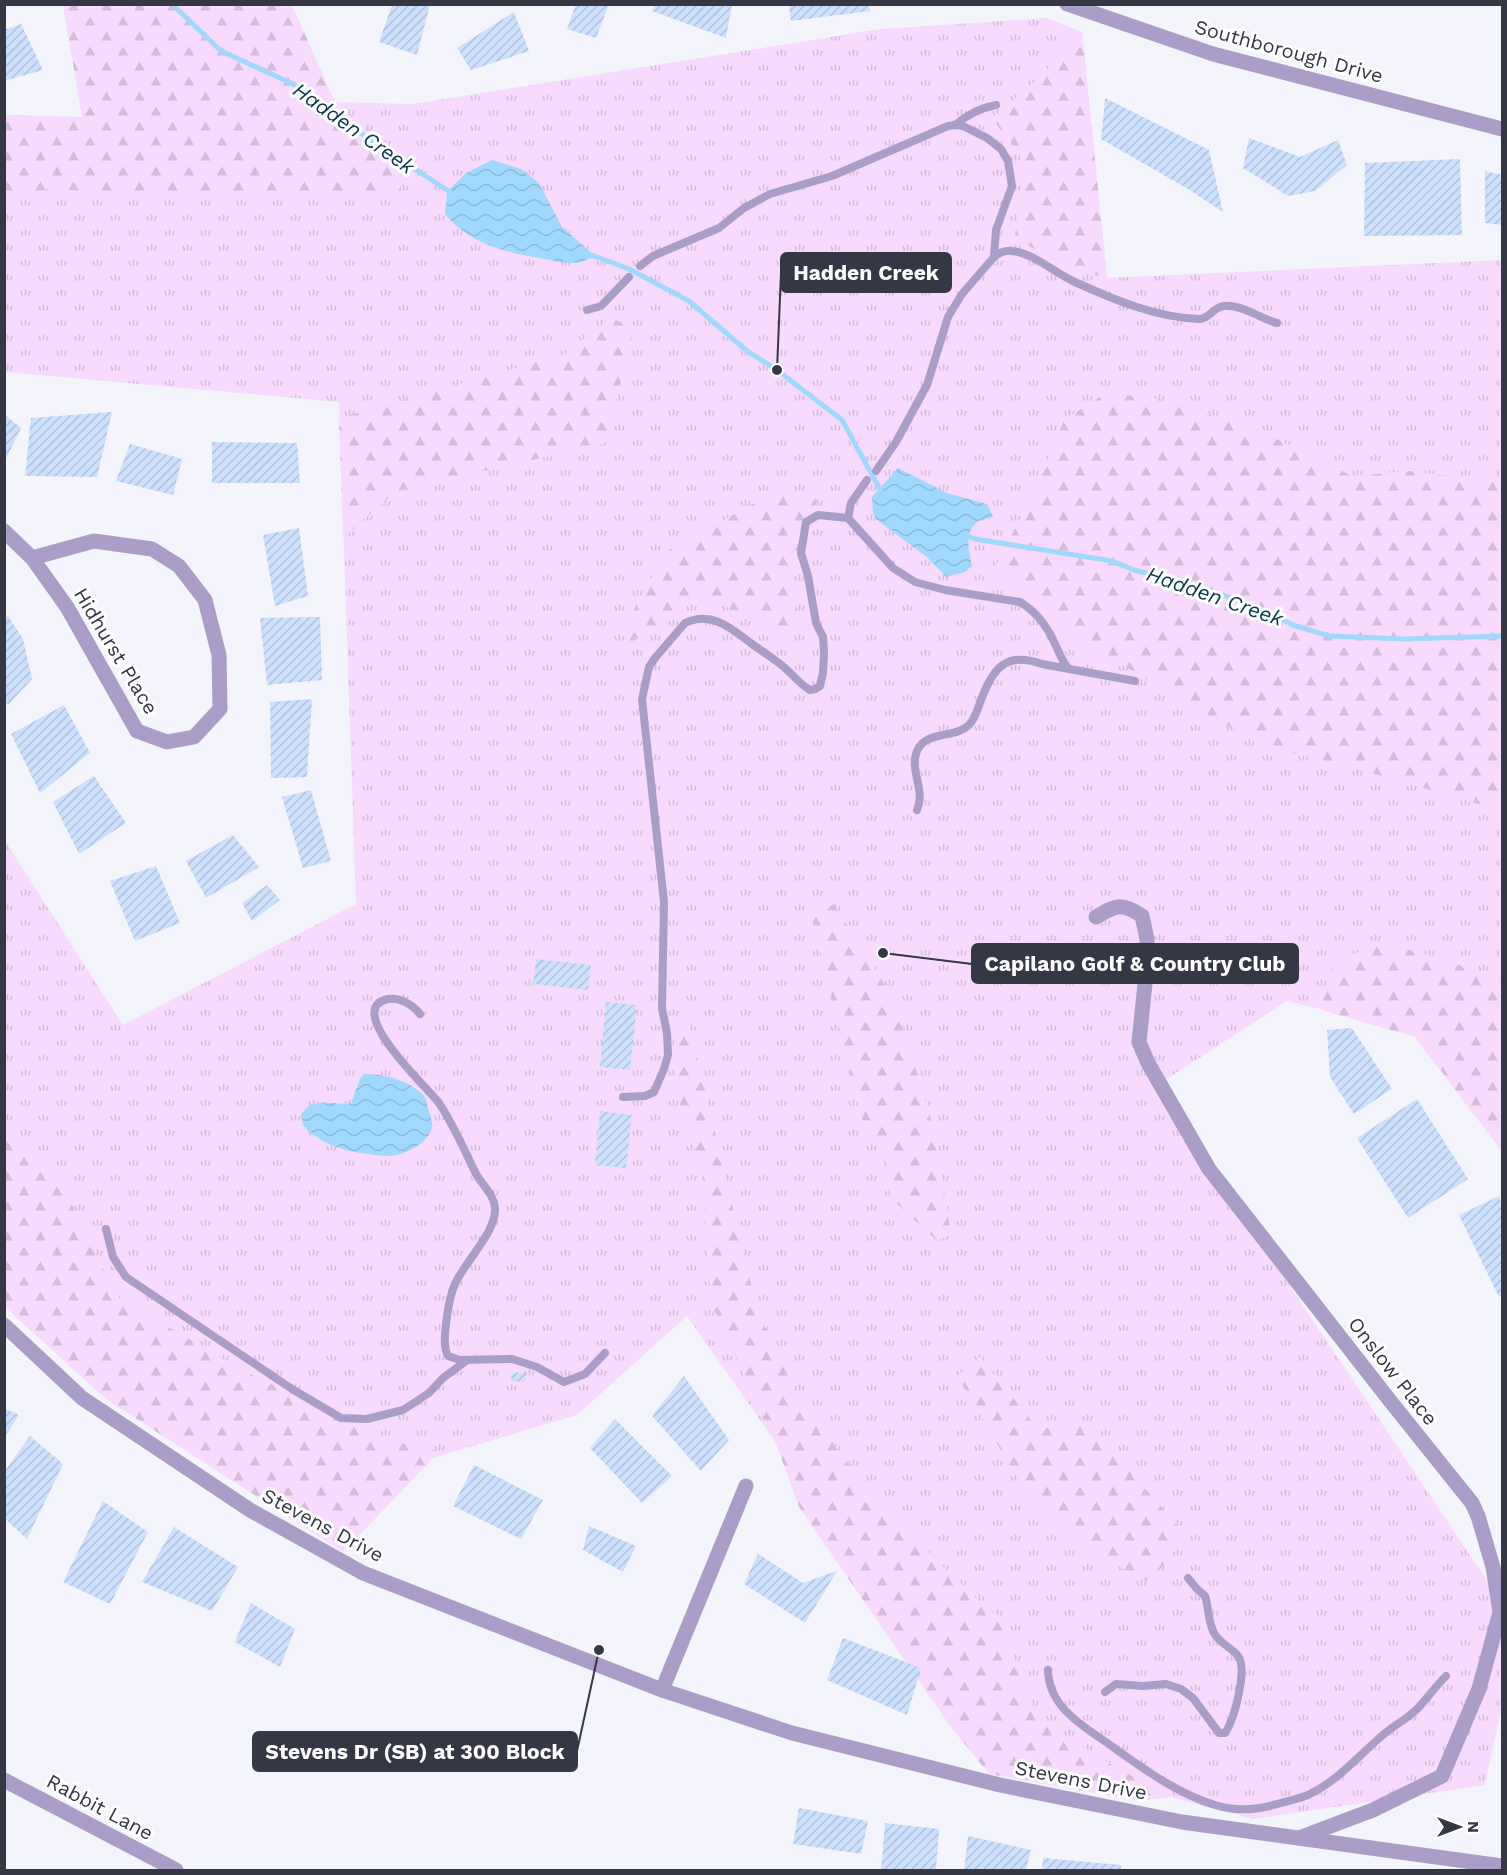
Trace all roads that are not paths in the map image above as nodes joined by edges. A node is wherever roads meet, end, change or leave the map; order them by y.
1 (1067, 4) edge
2 (996, 105) dead end
3 (955, 125) junction
4 (1503, 129) edge
5 (994, 257) junction
6 (640, 266) dead end
7 (630, 277) dead end
8 (587, 310) dead end
9 (1277, 323) dead end
10 (876, 471) dead end
11 (867, 480) dead end
12 (849, 518) junction
13 (4, 531) edge
14 (32, 558) junction
15 (1069, 669) junction
16 (1135, 681) dead end
17 (917, 810) dead end
18 (1096, 917) dead end
19 (420, 1014) dead end
20 (623, 1097) dead end
21 (106, 1229) dead end
22 (4, 1325) edge
23 (605, 1353) dead end
24 (468, 1360) junction
25 (746, 1486) dead end
26 (1188, 1578) dead end
27 (1048, 1670) dead end
28 (1446, 1676) dead end
29 (662, 1690) junction
30 (1105, 1692) dead end
31 (4, 1780) edge
32 (1299, 1838) junction
33 (1503, 1866) edge
34 (176, 1870) edge

1 - 4 street, Southborough Drive
2 - 3 lane
3 - 5 lane
3 - 6 lane
5 - 9 lane
5 - 10 lane
7 - 8 lane
11 - 12 lane
12 - 15 lane
12 - 20 lane
13 - 14 street, Hidhurst Place
14 - 14 street, Hidhurst Place
15 - 16 lane
15 - 17 lane
18 - 32 street, Onslow Place
19 - 24 lane
21 - 24 lane
22 - 29 street, Stevens Drive
23 - 24 lane
25 - 29 street
26 - 30 lane
27 - 28 lane
29 - 32 street, Stevens Drive
31 - 34 street, Rabbit Lane
32 - 33 street, Stevens Drive

